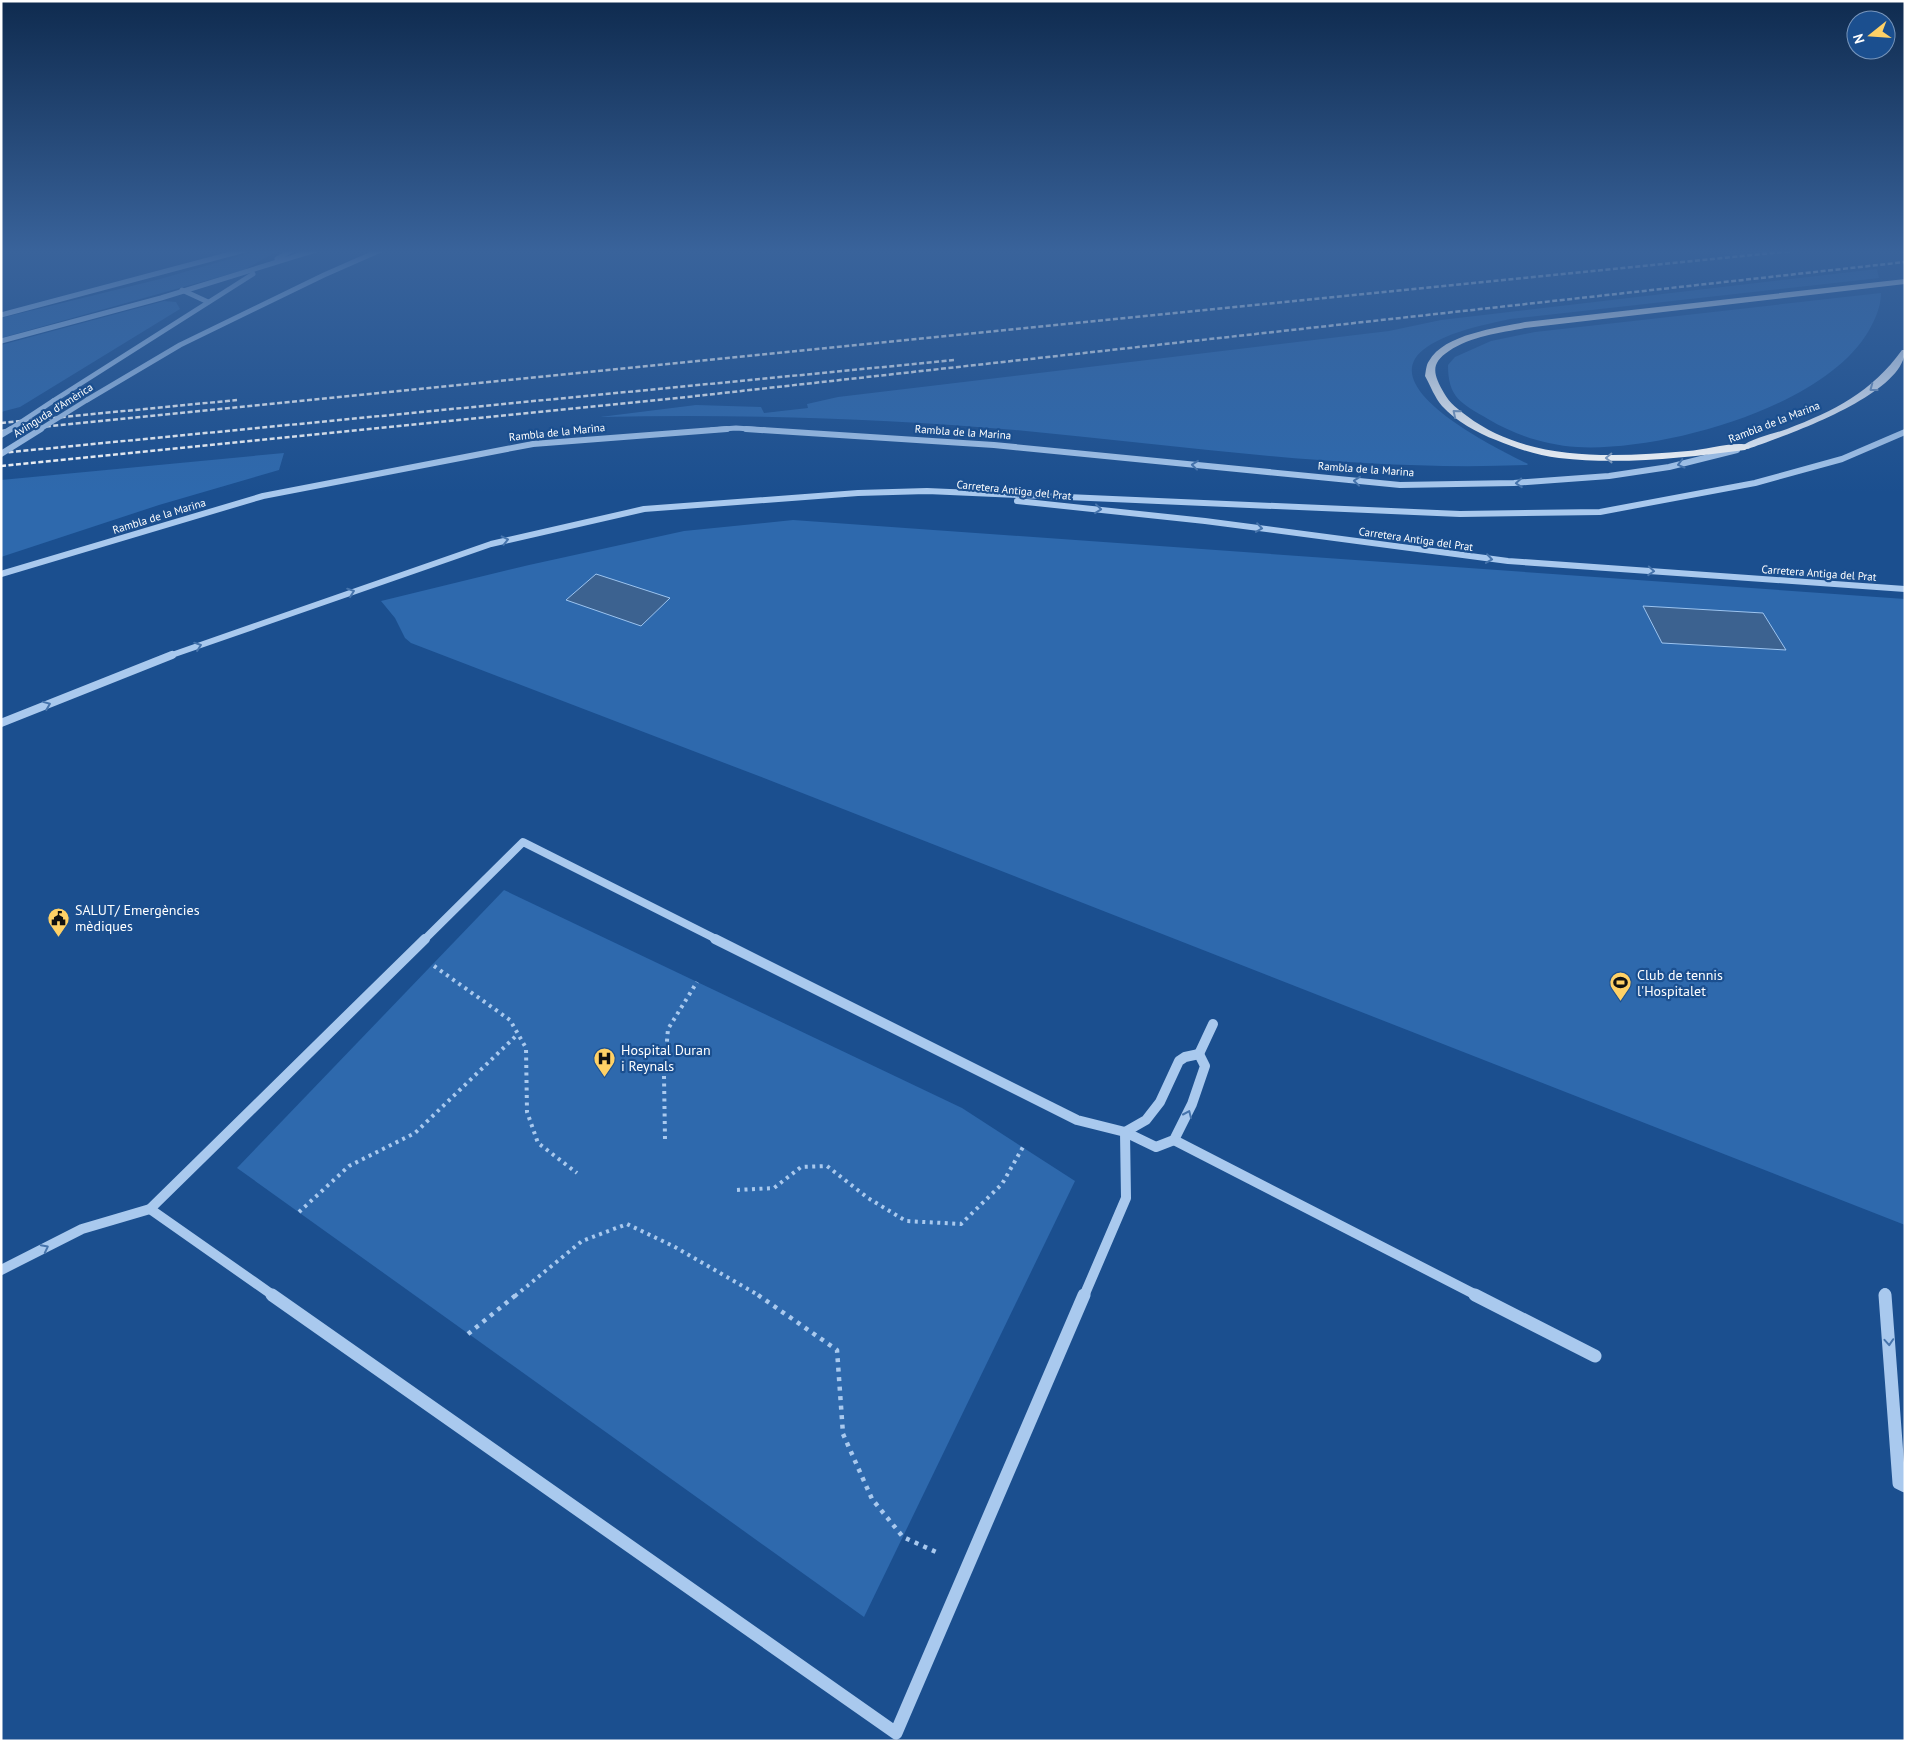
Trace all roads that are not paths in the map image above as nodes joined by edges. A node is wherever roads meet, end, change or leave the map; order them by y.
1 (43, 330) edge
2 (164, 330) edge
3 (210, 330) edge
4 (1504, 330) edge
5 (1, 341) edge
6 (1905, 352) edge
7 (87, 400) joint
8 (1905, 432) edge
9 (1, 435) edge
10 (1744, 448) junction
11 (1, 454) edge
12 (927, 491) junction
13 (1, 574) edge
14 (1905, 588) edge
15 (1, 723) edge
16 (1213, 1024) dead end
17 (1199, 1054) junction
18 (1125, 1132) junction
19 (1174, 1140) junction
20 (150, 1209) junction
21 (1, 1270) edge
22 (1885, 1293) dead end
23 (1596, 1356) dead end
24 (1905, 1486) edge

1 - 5 street
2 - 9 street, Avinguda d'Amèrica, bridge
3 - 7 street, Avinguda d'Amèrica
10 -> 4 highway
6 -> 10 main road, Rambla de la Marina
7 - 11 street, Avinguda d'Amèrica, bridge
8 - 12 street
10 -> 13 street, Rambla de la Marina
12 -> 14 street, Carretera Antiga del Prat
15 -> 12 street
16 - 17 street
17 - 18 street
19 -> 17 street
18 - 19 street
18 - 20 street
18 - 20 street
19 - 23 street
21 -> 20 street
22 -> 24 street

